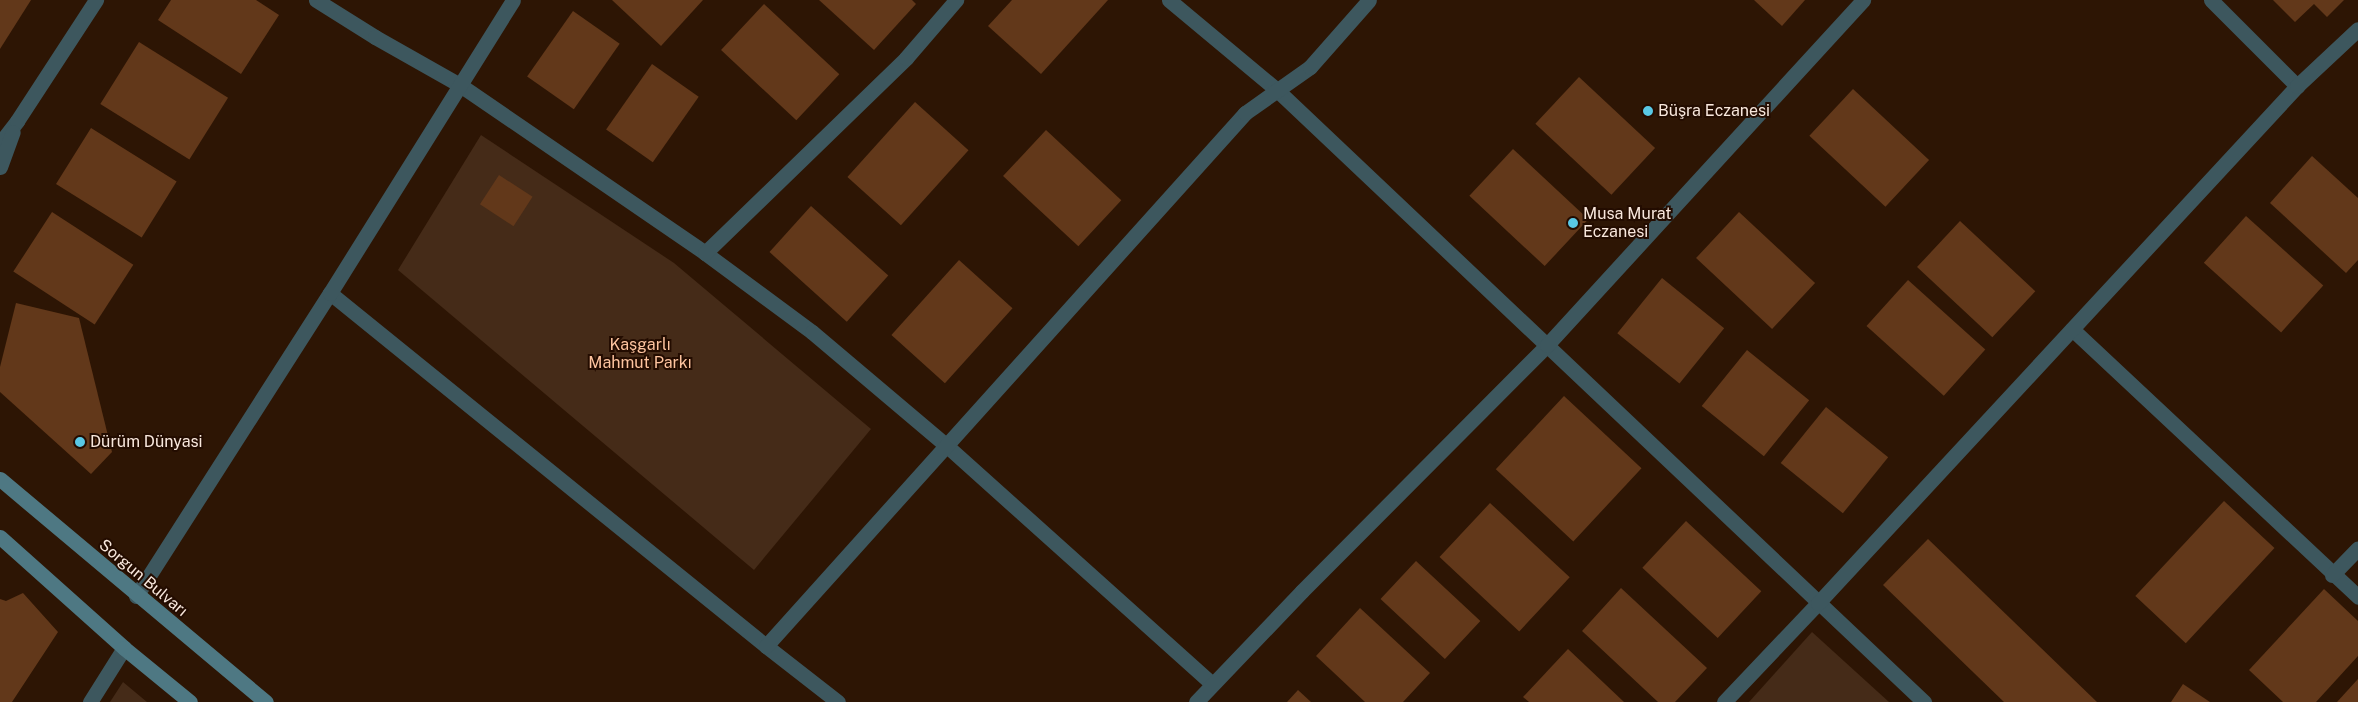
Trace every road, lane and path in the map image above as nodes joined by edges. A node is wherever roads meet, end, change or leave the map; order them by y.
1 (96, 0) edge
2 (316, 0) edge
3 (513, 0) edge
4 (956, 0) edge
5 (1169, 0) edge
6 (1369, 0) edge
7 (1863, 0) edge
8 (2211, 0) edge
9 (2358, 29) edge
10 (460, 84) junction
11 (2297, 86) junction
12 (1277, 90) junction
13 (18, 121) junction
14 (0, 143) edge
15 (0, 167) edge
16 (705, 253) junction
17 (330, 293) junction
18 (2072, 329) junction
19 (1547, 345) junction
20 (947, 446) junction
21 (0, 479) edge
22 (0, 537) edge
23 (2358, 548) edge
24 (2332, 575) junction
25 (136, 596) junction
26 (2358, 597) edge
27 (1818, 603) junction
28 (766, 646) junction
29 (124, 648) junction
30 (1212, 684) junction
31 (90, 702) edge
32 (190, 702) edge
33 (266, 702) edge
34 (838, 702) edge
35 (1196, 702) edge
36 (1724, 702) edge
37 (1924, 702) edge

1 - 13 street
2 - 10 street
3 - 10 street
4 - 16 street
5 - 12 street
6 - 12 street
7 - 19 street
8 - 11 street
9 - 11 street
10 - 16 street
10 - 17 street
11 - 18 street
12 - 19 street
12 - 20 street
13 - 14 street
13 - 15 street
16 - 20 street
17 - 25 street
17 - 28 street
18 - 24 street
18 - 27 street
19 - 27 street
19 - 30 street
20 - 28 street
20 - 30 street
21 - 25 main road, Sorgun Bulvarı
22 - 29 main road
23 - 24 street
24 - 26 street
25 - 33 main road, Sorgun Bulvarı
27 - 36 street
27 - 37 street
28 - 34 street
29 - 31 street
29 - 32 main road
30 - 35 street

